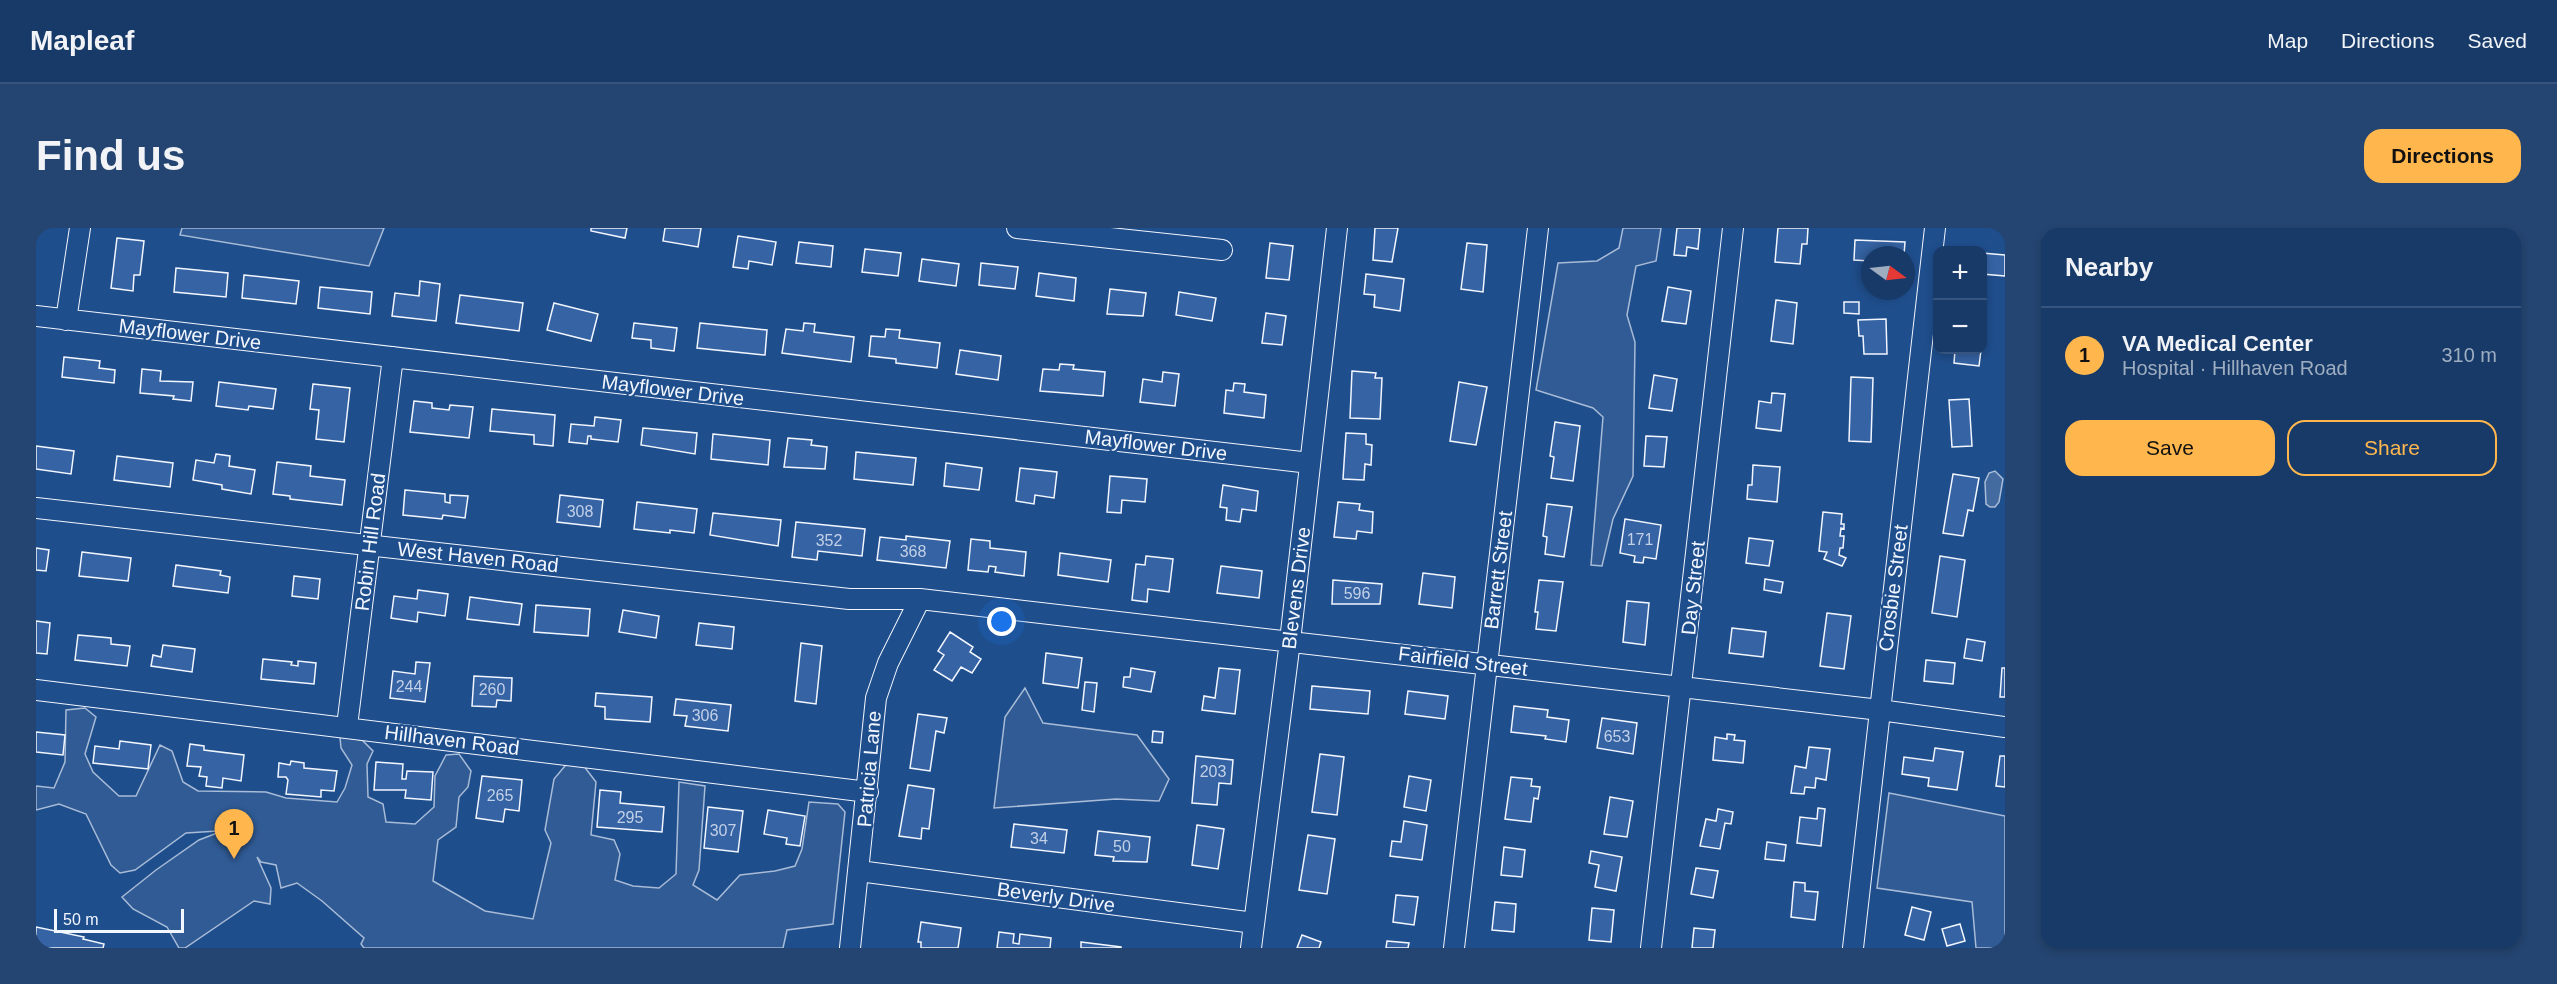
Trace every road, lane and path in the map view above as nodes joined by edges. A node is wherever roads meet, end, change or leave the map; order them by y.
1 (80, 228) edge
2 (1017, 228) edge
3 (1337, 228) edge
4 (1538, 228) edge
5 (1733, 228) edge
6 (1935, 228) edge
7 (1139, 235) edge
8 (1222, 250) dead end
9 (36, 316) edge
10 (66, 320) junction
11 (393, 357) junction
12 (1310, 463) junction
13 (36, 508) edge
14 (370, 545) junction
15 (920, 598) junction
16 (1290, 641) junction
17 (1487, 664) junction
18 (1682, 687) junction
19 (36, 690) edge
20 (1880, 710) junction
21 (347, 726) junction
22 (2005, 727) edge
23 (868, 792) junction
24 (859, 871) junction
25 (1254, 923) junction
26 (850, 948) edge
27 (1251, 948) edge
28 (1454, 948) edge
29 (1651, 948) edge
30 (1853, 948) edge

1 - 10 street
2 - 7 street
3 - 12 street, Blevens Drive
4 - 17 street, Barrett Street
5 - 18 street, Day Street
6 - 20 street, Crosbie Street
7 - 8 street
9 - 10 street, Mayflower Drive
10 - 11 street, Mayflower Drive
11 - 12 street, Mayflower Drive
11 - 14 street, Robin Hill Road
12 - 16 street, Blevens Drive
13 - 14 street, West Haven Road
14 - 15 street, West Haven Road
14 - 21 street, Robin Hill Road
15 - 16 street, Fairfield Street
15 - 23 street, Patricia Lane
16 - 17 street, Fairfield Street
16 - 25 street, Blevens Drive
17 - 18 street, Fairfield Street
17 - 28 street, Barrett Street
18 - 20 street, Fairfield Street
18 - 29 street, Day Street
19 - 21 street, Hillhaven Road
20 - 22 street, Fairfield Street
20 - 30 street, Crosbie Street
21 - 23 street, Hillhaven Road
23 - 24 street, Patricia Lane
24 - 25 street, Beverly Drive
24 - 26 street, Patricia Lane
25 - 27 street, Blevens Drive

